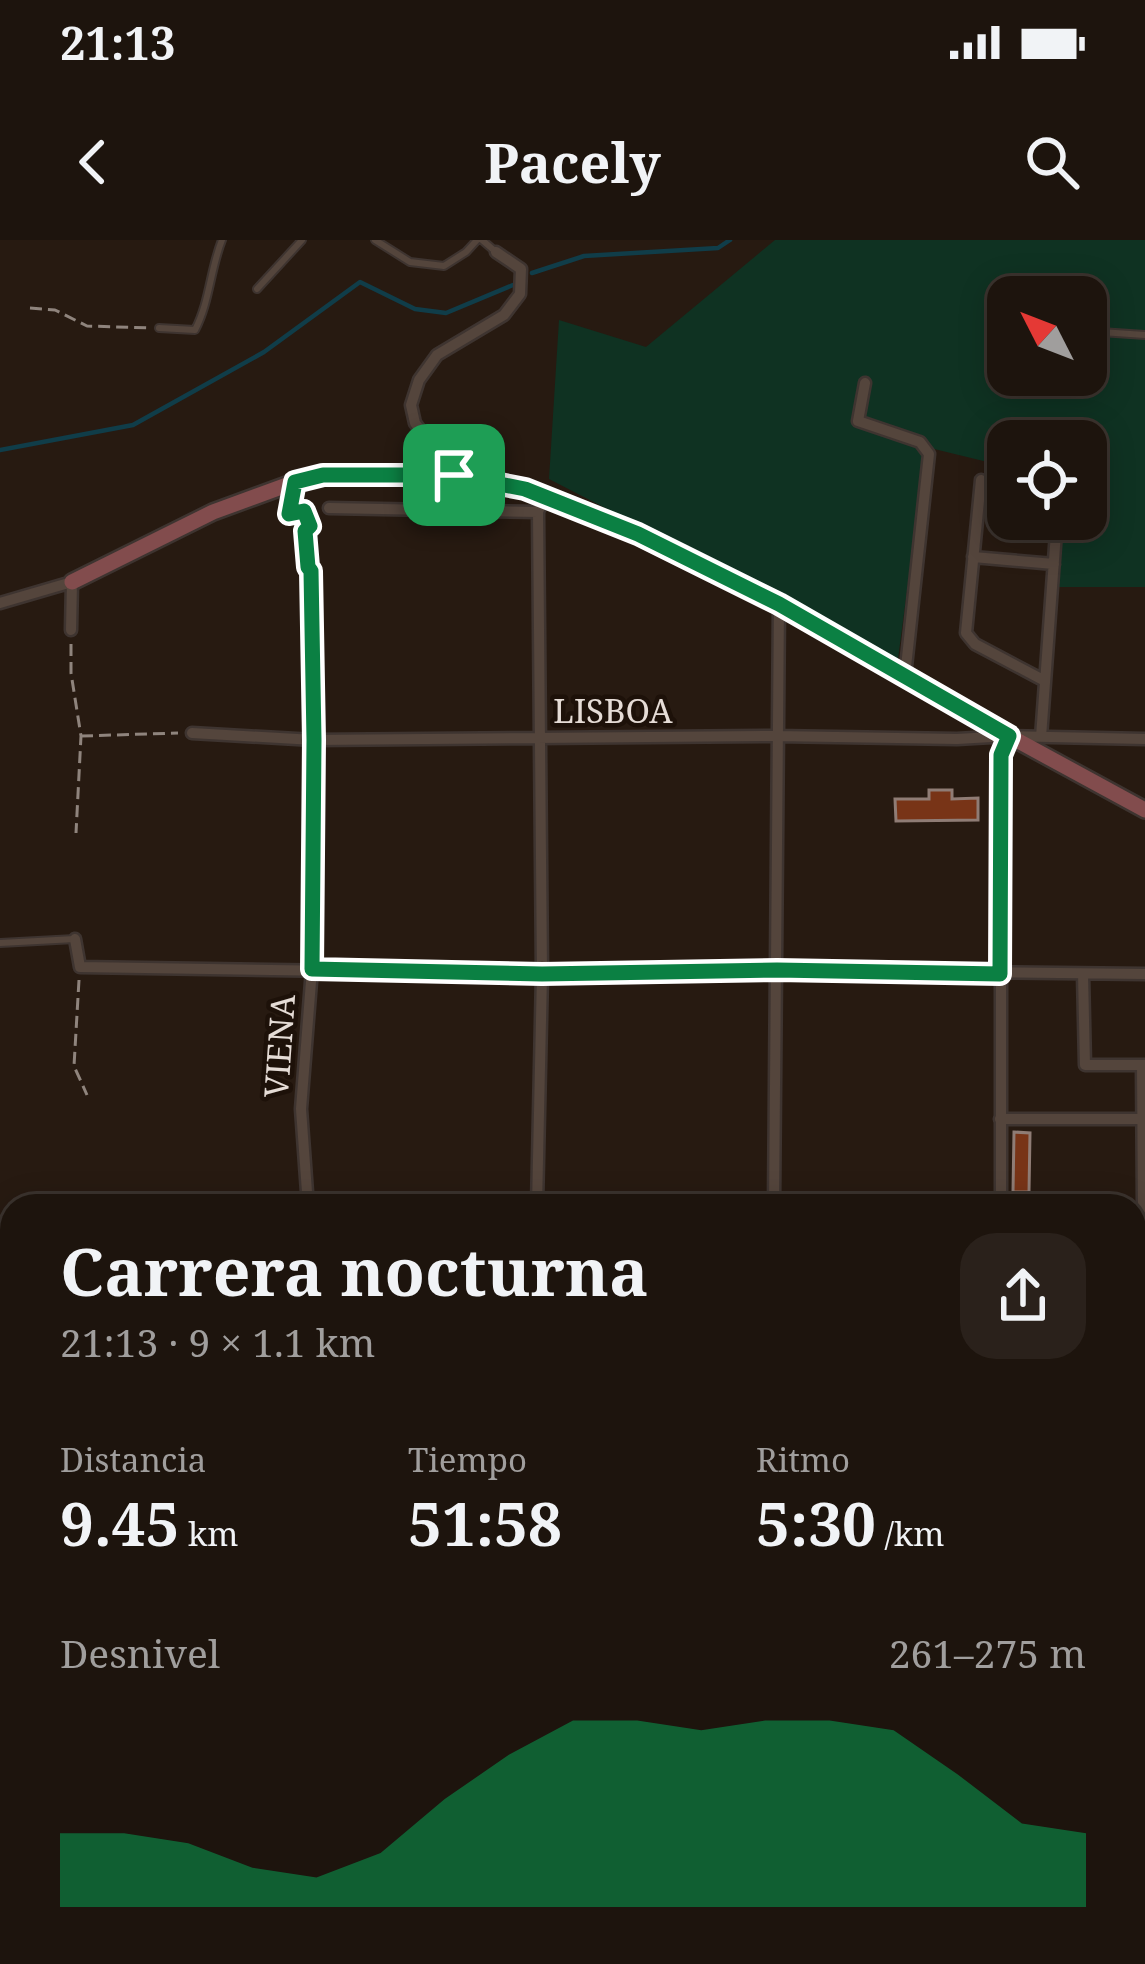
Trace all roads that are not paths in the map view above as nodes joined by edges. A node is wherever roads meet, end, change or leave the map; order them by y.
1 (222, 240) edge
2 (302, 240) edge
3 (375, 240) edge
4 (479, 240) edge
5 (496, 252) joint
6 (257, 289) dead end
7 (159, 328) road end
8 (1107, 332) edge
9 (1145, 335) edge
10 (865, 383) dead end
11 (454, 475) junction
12 (981, 479) dead end
13 (540, 505) junction
14 (329, 508) dead end
15 (1056, 540) edge
16 (973, 556) junction
17 (1054, 564) junction
18 (311, 571) road end
19 (72, 582) junction
20 (0, 603) edge
21 (779, 604) junction
22 (70, 630) road end
23 (905, 676) junction
24 (1045, 681) junction
25 (192, 733) road end
26 (776, 736) junction
27 (1009, 736) junction
28 (1041, 737) junction
29 (541, 738) junction
30 (1145, 739) edge
31 (314, 740) junction
32 (1145, 810) edge
33 (75, 939) joint
34 (3, 941) edge
35 (312, 969) junction
36 (777, 970) junction
37 (652, 972) road end
38 (542, 974) junction
39 (1000, 974) junction
40 (1083, 974) junction
41 (1145, 974) edge
42 (1143, 1065) edge
43 (1000, 1119) junction
44 (1142, 1119) edge
45 (307, 1194) edge
46 (537, 1194) edge
47 (774, 1194) edge
48 (1001, 1194) edge
49 (1141, 1194) edge

1 - 7 lane
2 - 6 lane
3 - 4 lane
4 - 5 lane
5 - 11 street
8 - 9 lane
10 - 23 street
11 - 13 street
11 - 19 street
12 - 16 street
13 - 14 street
13 - 21 street
13 - 29 street
15 - 17 street
16 - 17 street
16 - 24 street
17 - 24 street
18 - 31 street, VIENA
19 - 20 street
19 - 22 street
21 - 23 street
21 - 26 street
23 - 27 street
24 - 28 street
25 - 31 street, LISBOA
26 - 27 street, LISBOA
26 - 29 street, LISBOA
26 - 36 street
27 - 28 street, LISBOA
27 - 32 street
27 - 39 street
28 - 30 street, LISBOA
29 - 31 street, LISBOA
29 - 38 street
31 - 35 street, VIENA
33 - 34 lane
33 - 35 street
35 - 38 street
35 - 45 street, VIENA
36 - 37 street
36 - 39 street
36 - 47 street
38 - 46 street
39 - 40 street
39 - 43 street
40 - 41 street
40 - 42 street
42 - 44 street
43 - 44 street
43 - 48 street
44 - 49 street

